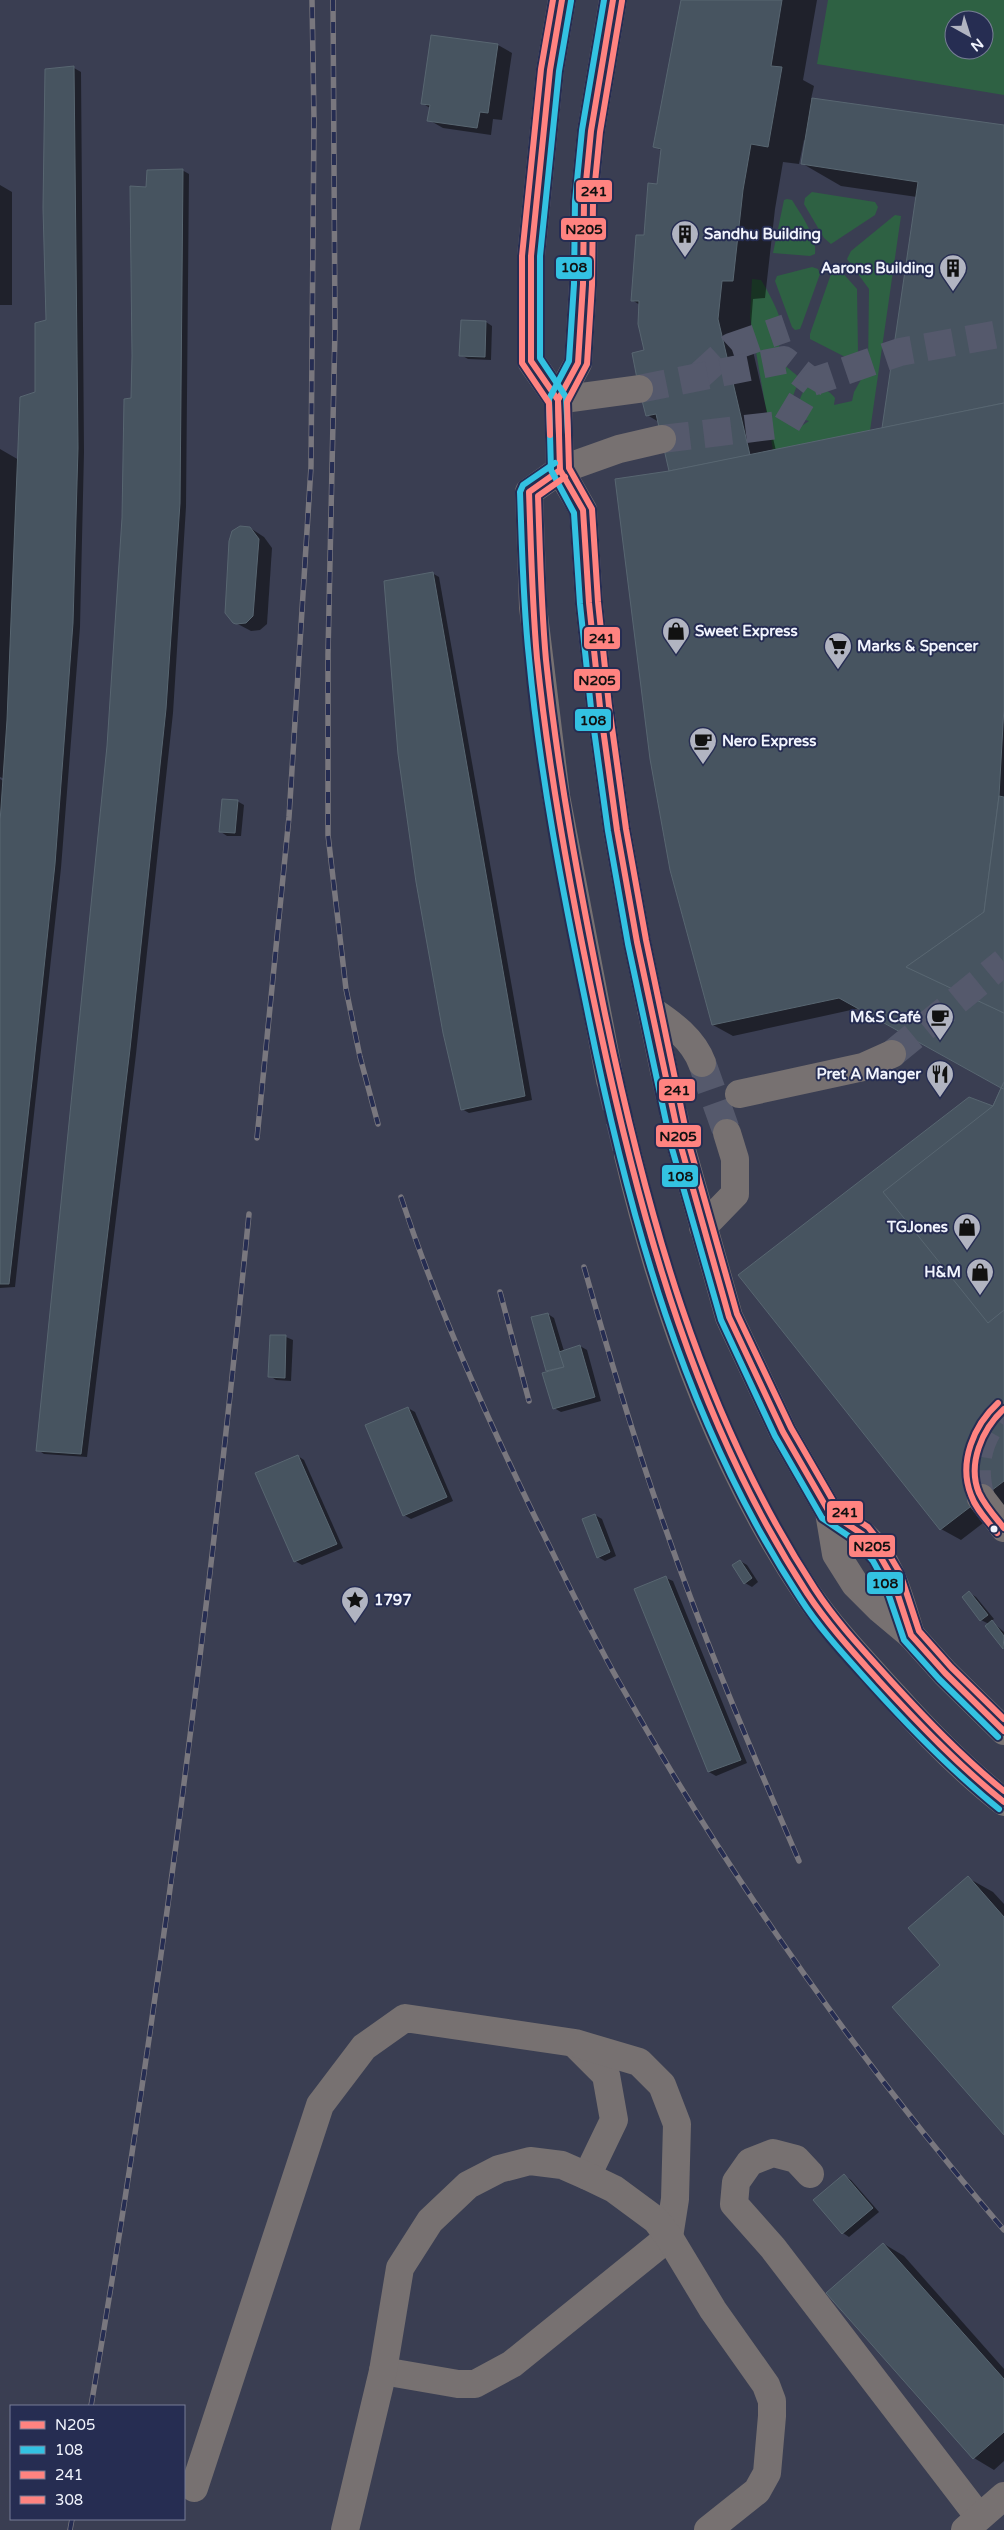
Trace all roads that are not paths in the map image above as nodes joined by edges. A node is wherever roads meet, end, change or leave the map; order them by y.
1 (562, 0) edge
2 (612, 0) edge
3 (639, 389) tunnel mouth
4 (558, 400) junction
5 (662, 439) tunnel mouth
6 (560, 470) junction
7 (651, 1010) junction
8 (892, 1054) tunnel mouth
9 (702, 1063) tunnel mouth
10 (664, 1071) tunnel mouth
11 (610, 1080) tunnel mouth
12 (739, 1094) dead end
13 (727, 1133) tunnel mouth
14 (680, 1143) tunnel mouth
15 (628, 1155) tunnel mouth
16 (702, 1227) junction
17 (981, 1498) tunnel mouth
18 (829, 1512) junction
19 (1004, 1528) edge
20 (911, 1635) junction
21 (1004, 1731) edge
22 (1004, 1802) edge
23 (574, 2043) junction
24 (810, 2174) dead end
25 (587, 2176) junction
26 (669, 2237) junction
27 (383, 2371) junction
28 (194, 2488) dead end
29 (1004, 2496) edge
30 (972, 2523) edge
31 (345, 2530) edge
32 (708, 2530) edge

1 - 4 street
2 - 4 street
3 - 4 street
4 - 6 street
5 - 6 street
6 - 7 street
6 - 11 street
7 - 9 street
7 - 10 street
8 - 12 street
13 - 16 street
14 - 16 street
15 - 22 street
16 - 18 street
17 - 19 street
18 - 20 street
18 - 20 street
20 - 21 street
23 - 25 street
23 - 26 street
23 - 28 street
24 - 30 street
25 - 26 street
25 - 27 street
26 - 27 street
26 - 32 street
27 - 31 street
29 - 30 street

